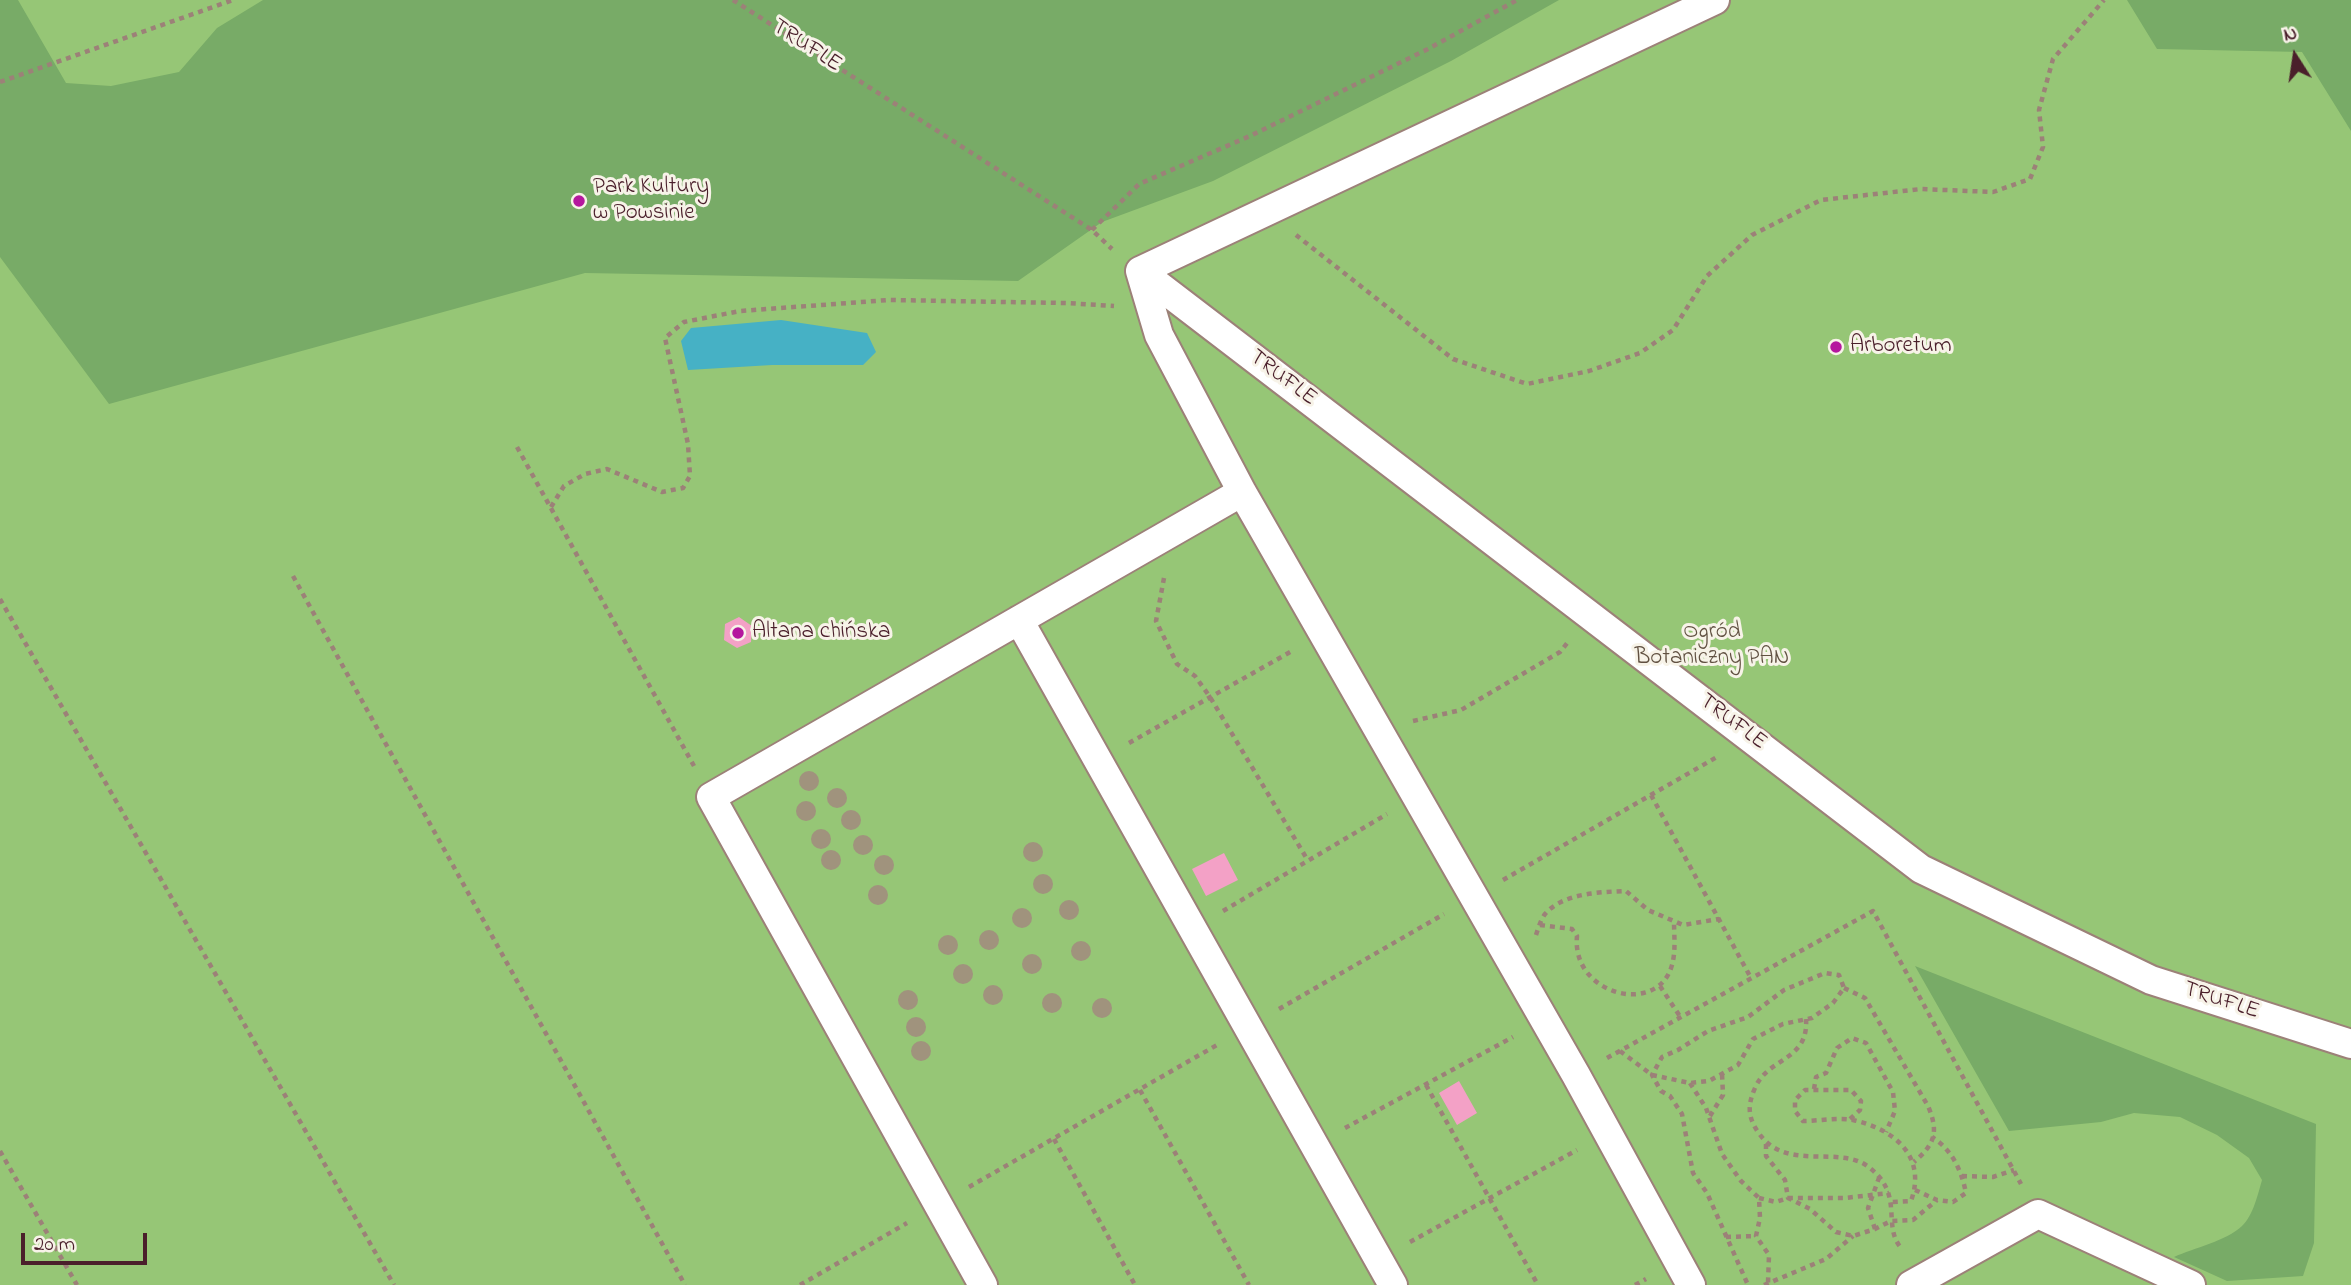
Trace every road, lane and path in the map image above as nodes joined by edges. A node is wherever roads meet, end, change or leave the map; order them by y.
1 (233, 0) edge
2 (733, 0) edge
3 (1517, 0) edge
4 (1715, 0) edge
5 (2104, 0) edge
6 (0, 82) edge
7 (1268, 211) junction
8 (1140, 271) junction
9 (1150, 308) junction
10 (517, 447) dead end
11 (1242, 492) junction
12 (551, 507) junction
13 (1165, 537) junction
14 (293, 576) dead end
15 (0, 599) edge
16 (1590, 614) junction
17 (1019, 620) junction
18 (1323, 633) junction
19 (1210, 697) junction
20 (1378, 729) junction
21 (1098, 761) junction
22 (1651, 795) dead end
23 (711, 797) junction
24 (1417, 797) junction
25 (1307, 859) junction
26 (1719, 919) junction
27 (1674, 921) junction
28 (1540, 925) junction
29 (1192, 928) junction
30 (1513, 966) junction
31 (1751, 978) junction
32 (1660, 986) junction
33 (1844, 988) junction
34 (1681, 1017) junction
35 (1806, 1019) junction
36 (1544, 1020) junction
37 (2351, 1044) edge
38 (1620, 1051) junction
39 (1722, 1074) junction
40 (1652, 1075) junction
41 (1576, 1076) junction
42 (1690, 1083) junction
43 (1426, 1084) junction
44 (1814, 1089) junction
45 (1140, 1090) dead end
46 (1709, 1116) junction
47 (1850, 1119) junction
48 (1886, 1132) junction
49 (1608, 1133) junction
50 (1932, 1137) junction
51 (1054, 1139) dead end
52 (1766, 1144) junction
53 (1314, 1146) junction
54 (0, 1151) edge
55 (1914, 1162) junction
56 (2014, 1170) junction
57 (1962, 1176) junction
58 (1879, 1177) junction
59 (1915, 1190) junction
60 (1889, 1193) junction
61 (1873, 1195) junction
62 (1490, 1198) junction
63 (1759, 1198) junction
64 (1788, 1198) junction
65 (1937, 1200) junction
66 (1892, 1202) junction
67 (2038, 1214) junction
68 (1891, 1220) junction
69 (1875, 1229) junction
70 (1756, 1236) junction
71 (1853, 1236) junction
72 (1726, 1237) junction
73 (1378, 1260) junction
74 (1935, 1271) junction
75 (1766, 1284) edge
76 (77, 1285) edge
77 (394, 1285) edge
78 (685, 1285) edge
79 (983, 1285) edge
80 (1135, 1285) edge
81 (1249, 1285) edge
82 (1392, 1285) edge
83 (1538, 1285) edge
84 (1691, 1285) edge
85 (1748, 1285) edge
86 (1910, 1285) edge
87 (2191, 1285) edge

1 - 6 path
2 - 3 path, TRUFLE
4 - 7 street
5 - 7 path
7 - 8 street
8 - 9 street
8 - 16 street, TRUFLE
9 - 11 street
9 - 12 path
10 - 12 path
11 - 13 street
11 - 18 street
12 - 23 path
13 - 17 street
13 - 19 path
14 - 78 path
15 - 77 path
16 - 20 path
16 - 37 street, TRUFLE
17 - 21 street
17 - 23 street
18 - 19 path
18 - 20 street
19 - 21 path
19 - 25 path
20 - 24 street
21 - 29 street
22 - 26 path
23 - 79 street
24 - 25 path
24 - 30 street
25 - 29 path
26 - 27 path
26 - 31 path
27 - 28 path
27 - 32 path
28 - 30 path
28 - 32 path
29 - 53 street
30 - 36 street
31 - 34 path
31 - 56 path
32 - 34 path
33 - 35 path
33 - 40 path
33 - 50 path
34 - 38 path
35 - 39 path
35 - 52 path
36 - 41 street
36 - 43 path
38 - 40 path
38 - 41 path
39 - 42 path
39 - 46 path
40 - 42 path
40 - 72 path
41 - 49 street
42 - 46 path
43 - 53 path
43 - 62 path
44 - 47 path
44 - 47 path
44 - 48 path
45 - 81 path
46 - 63 path
47 - 48 path
48 - 55 path
49 - 62 path
49 - 84 street
50 - 55 path
50 - 57 path
51 - 80 path
52 - 58 path
52 - 64 path
53 - 73 street
54 - 76 path
55 - 59 path
56 - 57 path
56 - 67 path
57 - 65 path
58 - 60 path
58 - 61 path
59 - 65 path
59 - 66 path
60 - 61 path
60 - 66 path
61 - 64 path
61 - 69 path
62 - 73 path
62 - 83 path
63 - 64 path
63 - 70 path
64 - 71 path
65 - 68 path
66 - 68 path
67 - 74 street
67 - 87 street
68 - 69 path
68 - 74 path
69 - 71 path
70 - 72 path
70 - 75 path
71 - 75 path
72 - 85 path
73 - 82 street
74 - 86 street

